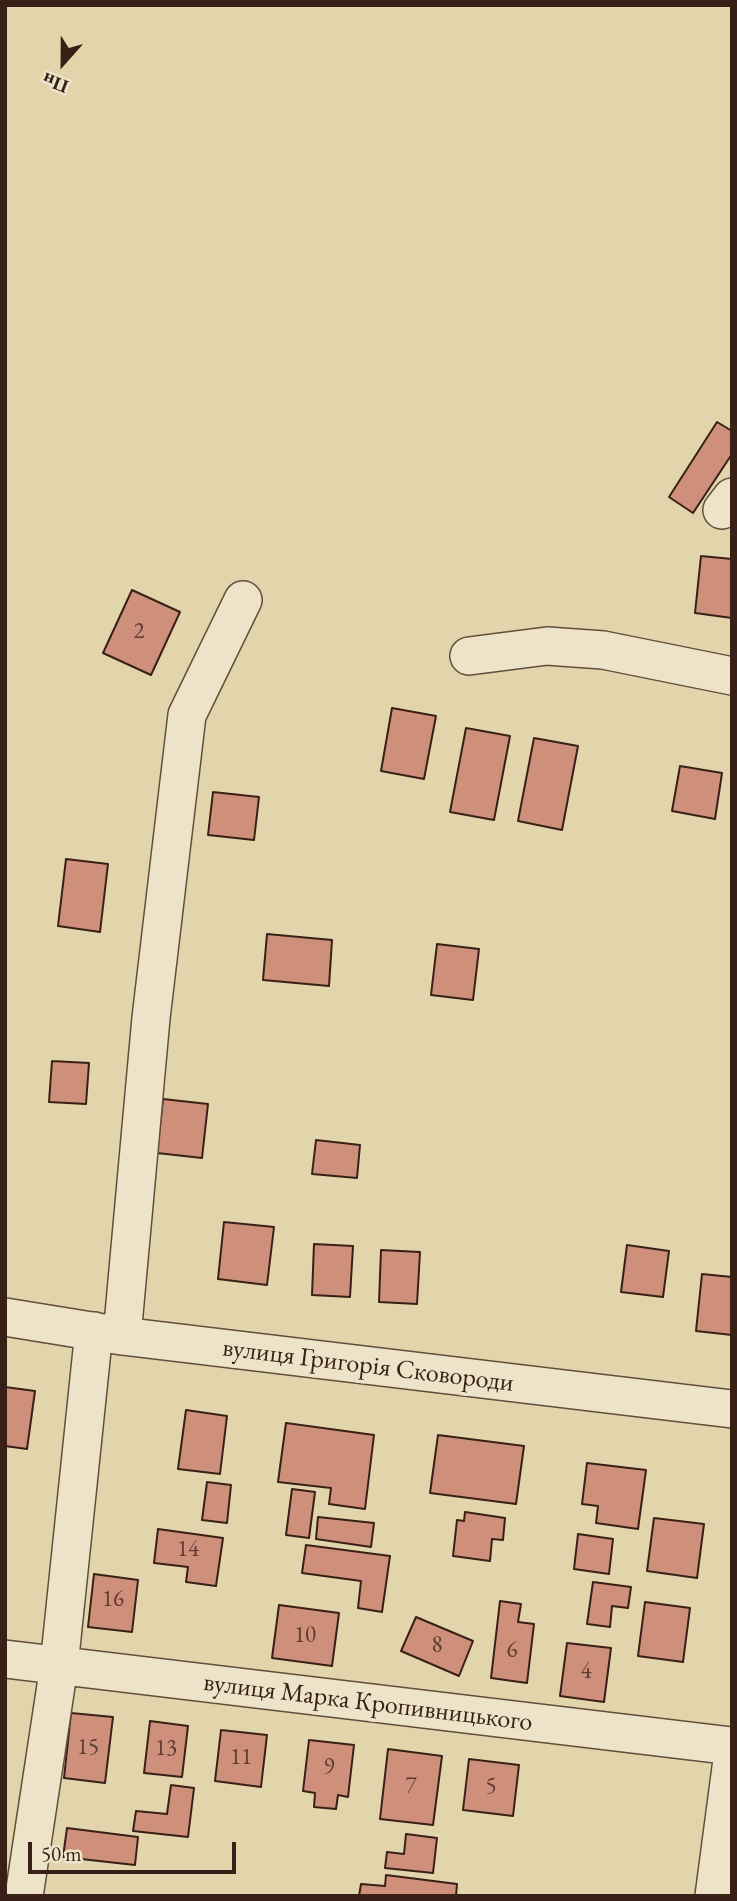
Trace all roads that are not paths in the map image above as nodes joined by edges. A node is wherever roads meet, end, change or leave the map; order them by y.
1 (243, 600) dead end
2 (469, 656) dead end
3 (732, 676) edge
4 (5, 1317) edge
5 (108, 1334) junction
6 (732, 1409) edge
7 (5, 1659) edge
8 (59, 1667) junction
9 (732, 1746) edge
10 (732, 1760) edge
11 (24, 1896) edge
12 (714, 1896) edge

1 - 5 street
2 - 3 street
4 - 5 street, вулиця Григорія Сковороди
5 - 6 street, вулиця Григорія Сковороди
5 - 8 street
7 - 8 street, вулиця Марка Кропивницького
8 - 9 street, вулиця Марка Кропивницького
8 - 11 street
10 - 12 street

